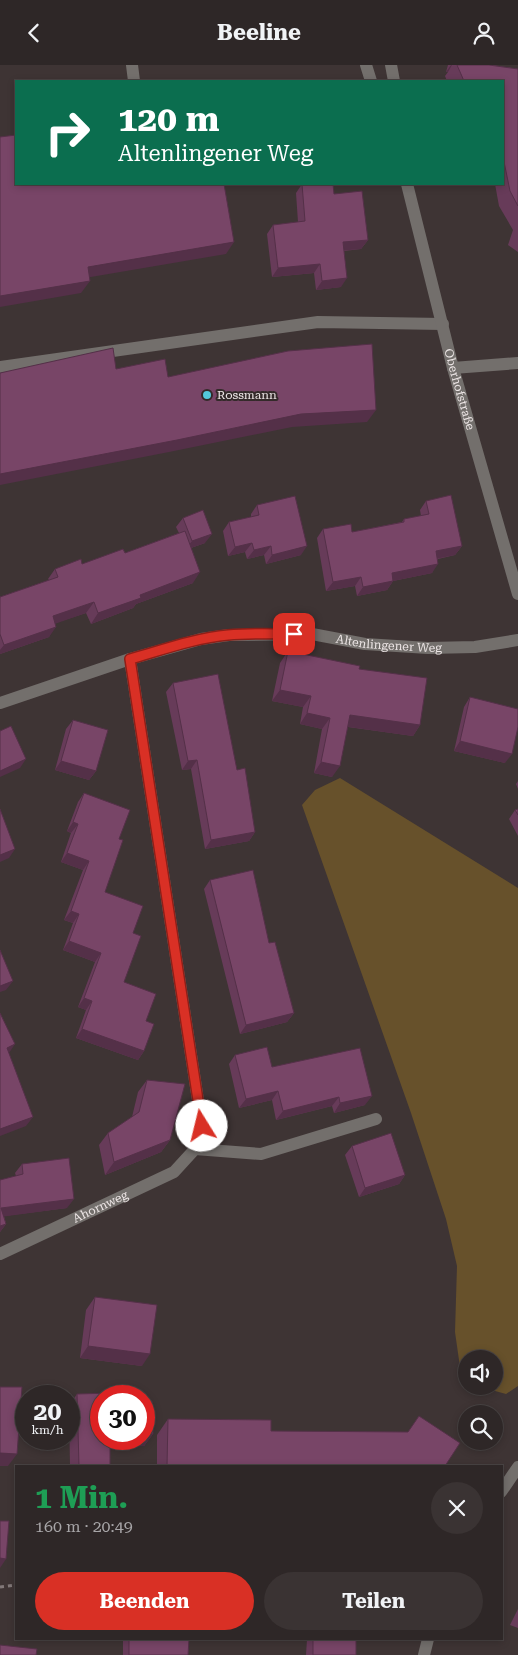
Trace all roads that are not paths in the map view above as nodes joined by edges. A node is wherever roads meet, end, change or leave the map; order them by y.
1 (132, 65) edge
2 (366, 65) edge
3 (391, 65) edge
4 (134, 80) edge
5 (371, 80) edge
6 (394, 80) edge
7 (407, 185) edge
8 (443, 324) junction
9 (518, 363) edge
10 (0, 367) edge
11 (453, 368) junction
12 (518, 593) edge
13 (518, 640) edge
14 (130, 659) junction
15 (0, 703) edge
16 (376, 1119) dead end
17 (195, 1149) junction
18 (0, 1254) edge
19 (518, 1467) edge
20 (503, 1489) edge
21 (428, 1640) edge
22 (424, 1655) edge

1 - 4 street
2 - 5 street
3 - 6 street
7 - 8 street, Oberhofstraße
8 - 10 street
8 - 11 street, Oberhofstraße
9 - 11 street
11 - 12 street, Oberhofstraße
13 - 14 street, Altenlingener Weg
14 - 15 street, Altenlingener Weg
14 - 17 street, Ahornweg
16 - 17 street
17 - 18 street, Ahornweg
19 - 20 street
21 - 22 street

